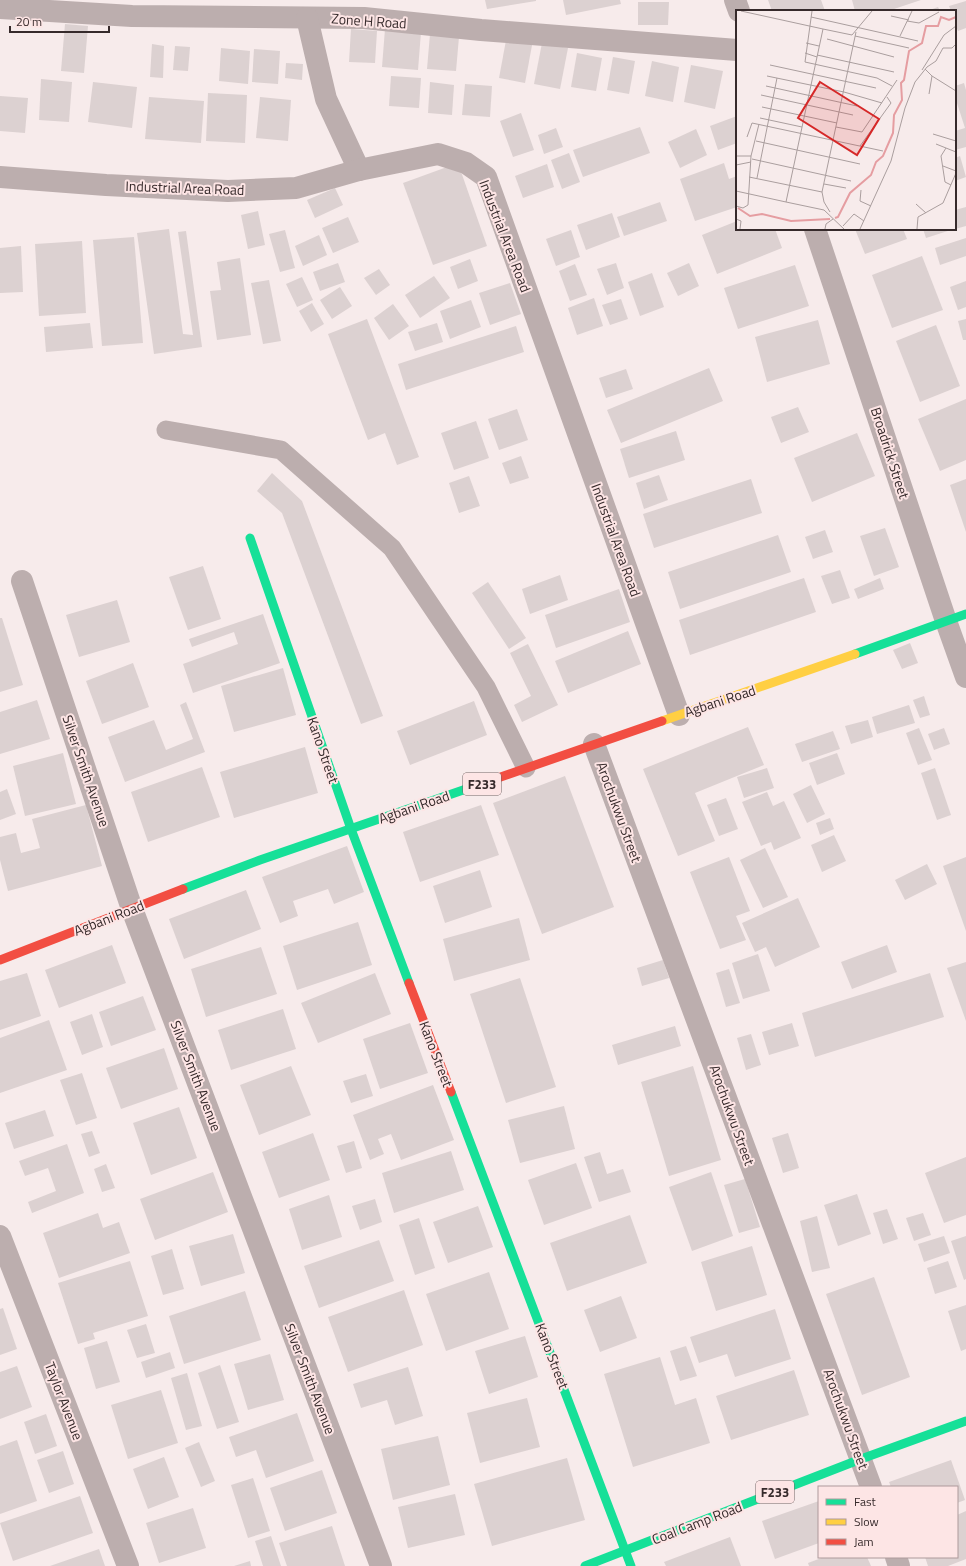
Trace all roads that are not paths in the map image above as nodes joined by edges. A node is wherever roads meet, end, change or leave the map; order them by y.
1 (736, 0) edge
2 (0, 8) edge
3 (739, 10) edge
4 (307, 18) junction
5 (736, 50) edge
6 (359, 170) junction
7 (0, 176) edge
8 (815, 230) edge
9 (166, 430) dead end
10 (250, 538) dead end
11 (22, 581) dead end
12 (956, 618) edge
13 (966, 676) edge
14 (679, 715) junction
15 (594, 744) junction
16 (526, 768) junction
17 (351, 829) junction
18 (132, 909) junction
19 (0, 960) edge
20 (0, 1236) edge
21 (966, 1421) edge
22 (861, 1459) junction
23 (871, 1486) edge
24 (626, 1551) junction
25 (128, 1566) edge
26 (382, 1566) edge
27 (585, 1566) edge
28 (631, 1566) edge

1 - 3 street
2 - 4 street, Zone H Road
4 - 5 street, Zone H Road
4 - 6 street
6 - 7 street, Industrial Area Road
6 - 14 street, Industrial Area Road
8 - 12 street, Broadrick Street
9 - 16 lane
10 - 17 main road, Kano Street
11 - 18 street, Silver Smith Avenue
12 - 13 street, Broadrick Street
12 - 14 main road, Agbani Road / F233
14 - 15 main road, Agbani Road / F233
15 - 16 main road, Agbani Road / F233
15 - 22 street, Arochukwu Street
16 - 17 main road, Agbani Road / F233
17 - 18 main road, Agbani Road / F233
17 - 24 main road, Kano Street
18 - 19 main road, Agbani Road / F233
18 - 26 street, Silver Smith Avenue
20 - 25 street, Taylor Avenue
21 - 22 main road, Coal Camp Road / F233
22 - 23 street, Arochukwu Street
22 - 24 main road, Coal Camp Road / F233
24 - 27 main road, Coal Camp Road / F233
24 - 28 main road, Kano Street

